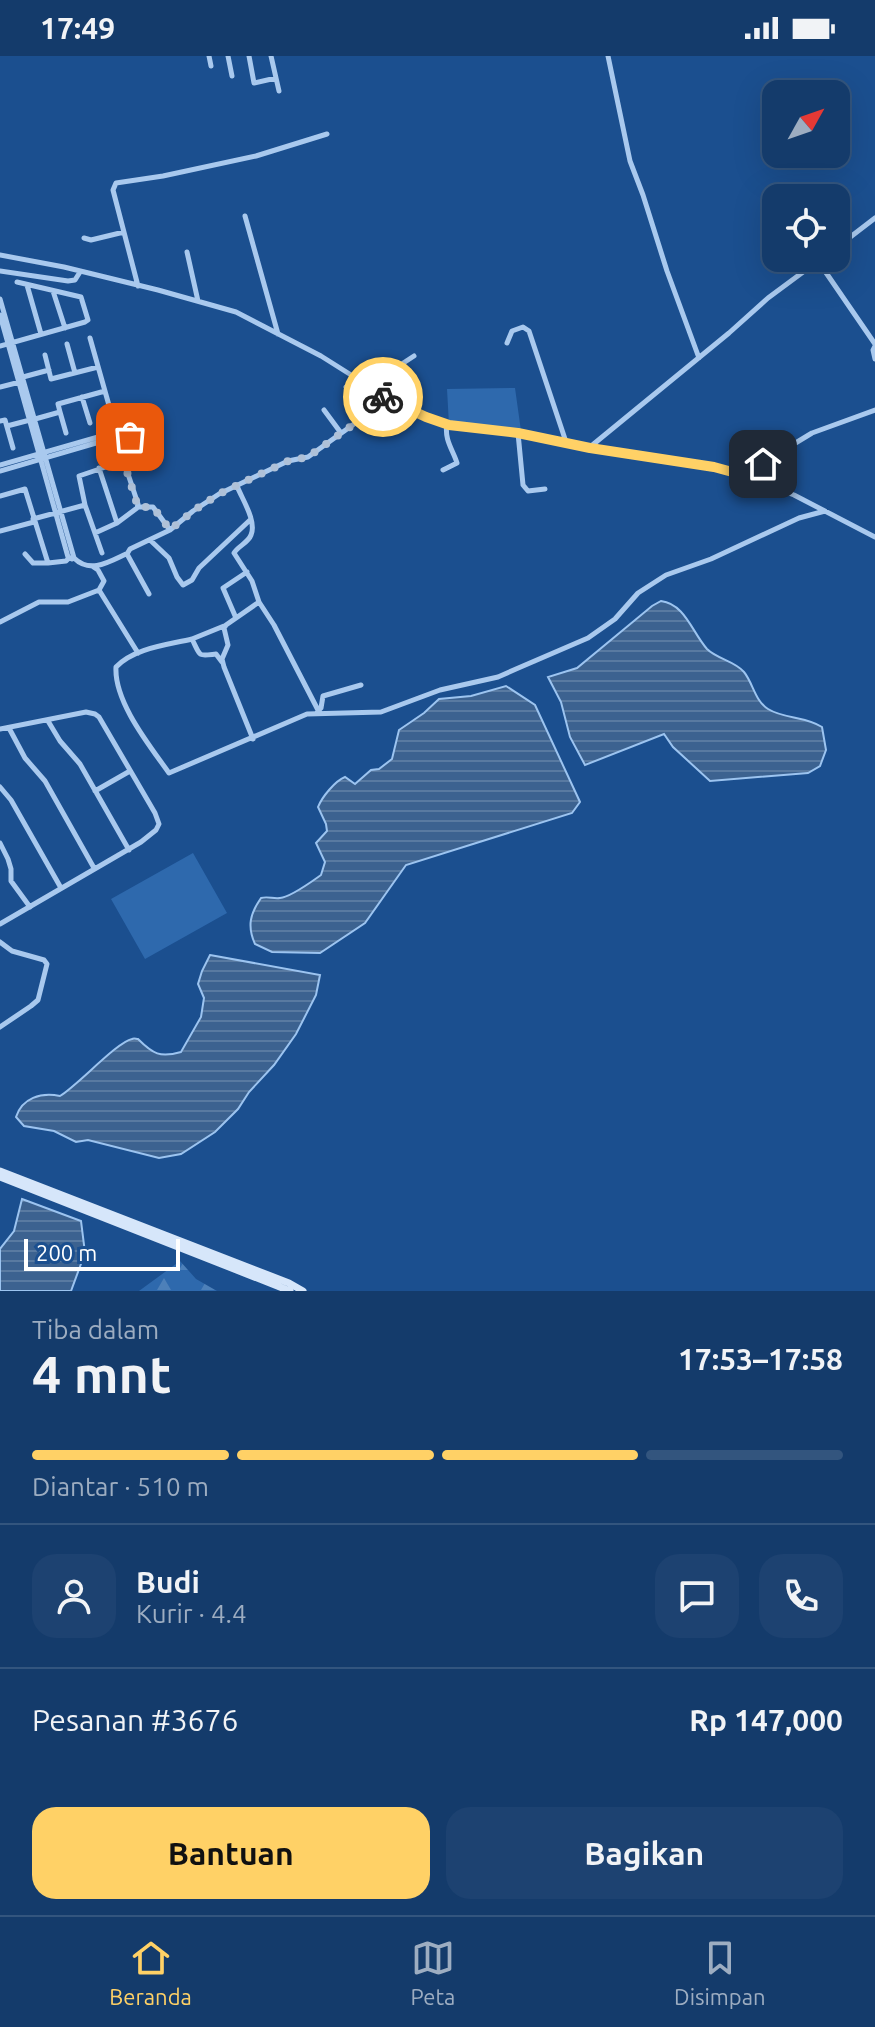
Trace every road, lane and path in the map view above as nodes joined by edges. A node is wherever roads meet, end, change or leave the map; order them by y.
1 (209, 56) edge
2 (228, 56) edge
3 (249, 56) edge
4 (271, 56) edge
5 (608, 56) edge
6 (211, 66) dead end
7 (232, 76) dead end
8 (276, 78) junction
9 (279, 91) dead end
10 (327, 134) dead end
11 (245, 216) dead end
12 (875, 218) edge
13 (124, 232) junction
14 (850, 237) edge
15 (84, 238) dead end
16 (187, 252) dead end
17 (0, 255) edge
18 (0, 271) edge
19 (80, 272) junction
20 (804, 272) edge
21 (828, 272) edge
22 (17, 282) dead end
23 (26, 284) junction
24 (138, 286) junction
25 (53, 291) junction
26 (0, 299) edge
27 (198, 302) junction
28 (0, 315) edge
29 (65, 328) junction
30 (41, 334) junction
31 (279, 334) junction
32 (90, 338) dead end
33 (10, 343) junction
34 (507, 343) dead end
35 (67, 344) dead end
36 (875, 345) edge
37 (0, 346) edge
38 (45, 355) dead end
39 (414, 356) dead end
40 (699, 358) junction
41 (875, 359) edge
42 (98, 367) junction
43 (49, 370) junction
44 (75, 373) junction
45 (357, 378) junction
46 (21, 380) junction
47 (0, 387) edge
48 (346, 387) dead end
49 (371, 388) junction
50 (105, 391) junction
51 (82, 397) junction
52 (384, 397) junction
53 (324, 410) dead end
54 (875, 410) edge
55 (60, 412) junction
56 (112, 416) dead end
57 (33, 419) junction
58 (0, 421) edge
59 (90, 423) dead end
60 (447, 424) junction
61 (7, 426) junction
62 (66, 433) dead end
63 (341, 433) junction
64 (518, 433) junction
65 (566, 442) junction
66 (13, 448) dead end
67 (590, 448) junction
68 (42, 455) junction
69 (124, 462) junction
70 (1, 468) edge
71 (99, 468) junction
72 (443, 470) dead end
73 (747, 476) junction
74 (22, 479) dead end
75 (237, 486) junction
76 (25, 489) junction
77 (545, 489) dead end
78 (0, 496) edge
79 (85, 505) junction
80 (138, 507) junction
81 (59, 511) junction
82 (825, 511) junction
83 (251, 519) junction
84 (34, 521) junction
85 (117, 523) junction
86 (170, 530) junction
87 (0, 531) edge
88 (95, 533) junction
89 (874, 536) edge
90 (150, 540) junction
91 (102, 553) dead end
92 (127, 553) junction
93 (25, 554) dead end
94 (72, 558) junction
95 (48, 563) junction
96 (92, 566) junction
97 (247, 572) junction
98 (99, 590) junction
99 (149, 594) dead end
100 (259, 602) junction
101 (236, 618) junction
102 (0, 622) edge
103 (226, 625) junction
104 (192, 639) junction
105 (138, 653) junction
106 (222, 662) junction
107 (361, 685) dead end
108 (319, 712) junction
109 (48, 721) junction
110 (9, 728) junction
111 (0, 729) edge
112 (253, 739) junction
113 (130, 771) junction
114 (0, 787) edge
115 (95, 791) junction
116 (0, 843) edge
117 (129, 850) junction
118 (94, 868) junction
119 (61, 888) junction
120 (30, 907) junction
121 (0, 924) edge
122 (0, 942) edge
123 (0, 1027) edge
124 (0, 1171) edge
125 (0, 1177) edge
126 (82, 1206) junction
127 (166, 1239) junction
128 (290, 1291) edge
129 (303, 1291) edge

1 - 6 street
2 - 7 street
3 - 8 street
4 - 8 street
5 - 40 street
8 - 9 street
10 - 13 street
11 - 31 street
12 - 14 street
13 - 15 street
13 - 24 street
16 - 27 street
17 - 19 street
18 - 19 street
19 - 24 street
20 - 40 street
21 - 36 street
22 - 23 street
23 - 25 street
23 - 30 street
24 - 27 street
25 - 29 street
25 - 29 street
26 - 33 street
27 - 31 street
28 - 33 street
29 - 30 street
30 - 33 street
31 - 45 street
32 - 42 street
33 - 37 street
33 - 46 street
34 - 65 street
35 - 44 street
36 - 41 street
38 - 43 street
39 - 49 street
40 - 67 street
42 - 44 street
42 - 50 street
43 - 44 street
43 - 46 street
45 - 48 street
45 - 49 street
46 - 47 street
46 - 57 street
49 - 52 street
50 - 51 street
50 - 56 street
51 - 55 street
51 - 59 street
52 - 60 street
52 - 63 street
53 - 63 street
54 - 73 street
55 - 57 street
55 - 62 street
57 - 61 street
57 - 68 street
58 - 61 street
60 - 64 street
60 - 72 street
61 - 66 street
63 - 75 street
64 - 65 street
64 - 77 street
65 - 67 street
67 - 73 street
68 - 69 street
68 - 70 street
68 - 81 street
69 - 71 street
69 - 80 street
71 - 79 street
71 - 85 street
73 - 82 street
74 - 76 street
75 - 83 street
75 - 86 street
76 - 78 street
76 - 84 street
79 - 81 street
79 - 88 street
80 - 85 street
80 - 86 street
81 - 84 street
81 - 94 street
82 - 89 street
82 - 108 street
83 - 90 street
83 - 97 street
84 - 87 street
84 - 95 street
85 - 88 street
86 - 90 street
88 - 91 street
90 - 92 street
92 - 96 street
92 - 99 street
93 - 95 street
94 - 95 street
94 - 96 street
96 - 98 street
97 - 100 street
97 - 101 street
98 - 102 street
98 - 105 street
100 - 101 street
100 - 108 street
101 - 103 street
103 - 104 street
103 - 106 street
104 - 105 street
104 - 106 street
105 - 112 street
106 - 112 street
107 - 108 street
108 - 112 street
109 - 110 street
109 - 113 street
109 - 115 street
110 - 111 street
110 - 118 street
113 - 115 street
113 - 117 street
114 - 119 street
115 - 117 street
116 - 120 street
117 - 118 street
118 - 119 street
119 - 120 street
120 - 121 street
122 - 123 street
124 - 126 street
125 - 126 street
126 - 127 street
127 - 128 street
127 - 129 street

